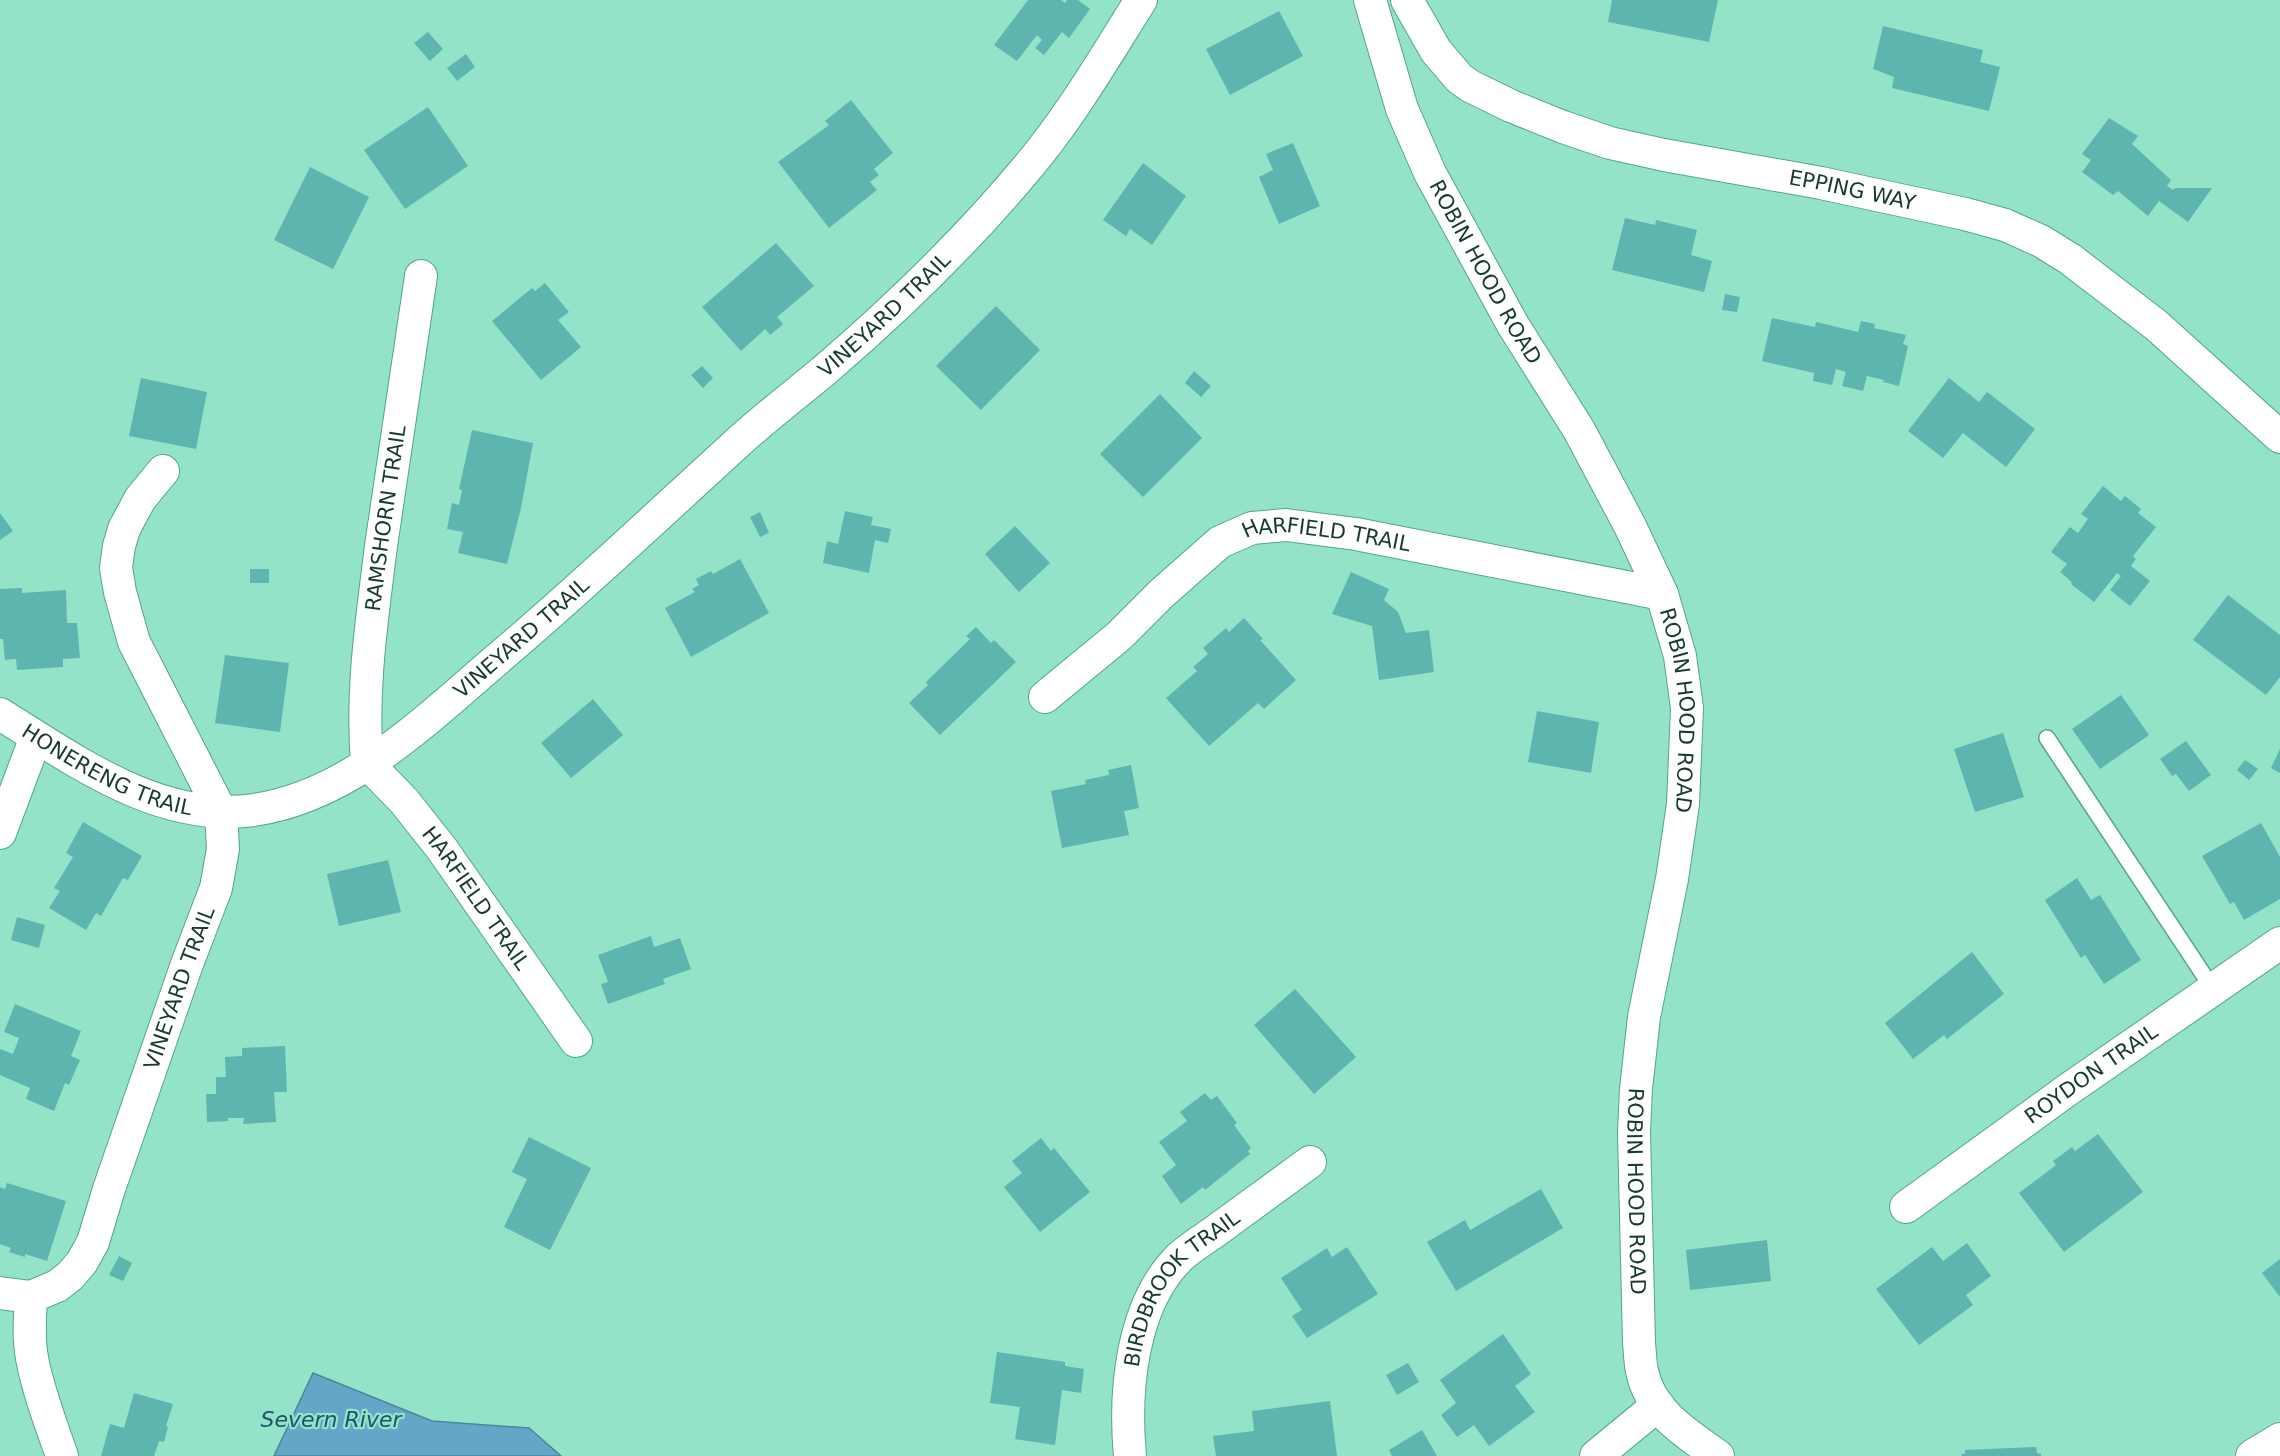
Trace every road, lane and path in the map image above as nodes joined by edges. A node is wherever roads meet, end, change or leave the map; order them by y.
1 (1141, 0) edge
2 (1370, 0) edge
3 (1407, 0) edge
4 (421, 276) dead end
5 (2280, 437) edge
6 (163, 471) dead end
7 (1662, 594) junction
8 (1045, 697) dead end
9 (0, 714) edge
10 (36, 737) junction
11 (2047, 738) dead end
12 (366, 763) junction
13 (221, 812) junction
14 (0, 833) edge
15 (2280, 943) edge
16 (2213, 989) junction
17 (576, 1041) dead end
18 (1310, 1162) dead end
19 (1906, 1208) dead end
20 (0, 1293) edge
21 (32, 1297) junction
22 (1658, 1405) junction
23 (2280, 1438) edge
24 (62, 1456) edge
25 (1130, 1456) edge
26 (1596, 1456) edge
27 (1718, 1456) edge
28 (2252, 1456) edge

1 - 12 street, VINEYARD TRAIL
2 - 7 street, ROBIN HOOD ROAD
3 - 5 street, EPPING WAY
4 - 12 street, RAMSHORN TRAIL
6 - 13 street
7 - 8 street, HARFIELD TRAIL
7 - 22 street, ROBIN HOOD ROAD
9 - 10 street, HONERENG TRAIL
10 - 13 street, HONERENG TRAIL
10 - 14 street
11 - 16 lane
12 - 13 street, VINEYARD TRAIL
12 - 17 street, HARFIELD TRAIL
13 - 21 street, VINEYARD TRAIL
15 - 16 street, ROYDON TRAIL
16 - 19 street, ROYDON TRAIL
18 - 25 street, BIRDBROOK TRAIL
20 - 21 street
21 - 24 street
22 - 26 street
22 - 27 street, ROBIN HOOD ROAD
23 - 28 street

